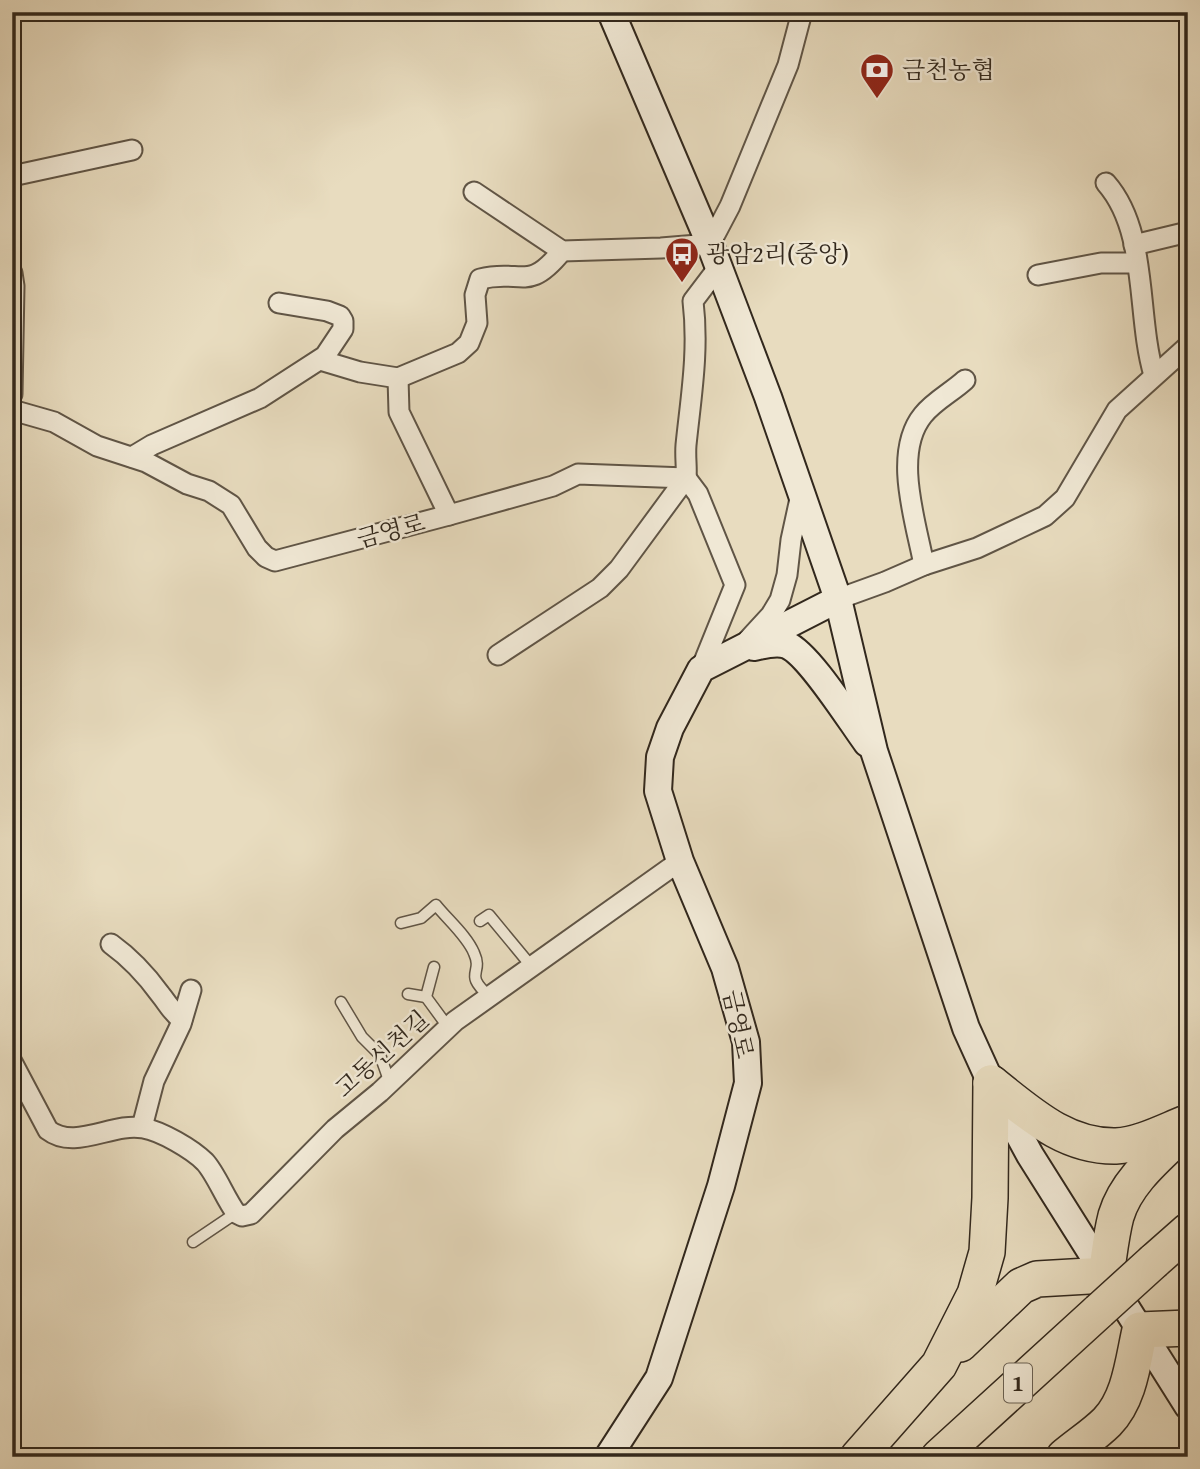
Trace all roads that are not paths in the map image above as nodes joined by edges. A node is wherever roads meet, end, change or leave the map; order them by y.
1 (611, 12) edge
2 (803, 12) edge
3 (132, 150) dead end
4 (12, 176) edge
5 (1106, 183) dead end
6 (474, 192) dead end
7 (1188, 232) edge
8 (562, 251) junction
9 (1135, 254) junction
10 (714, 256) junction
11 (12, 273) edge
12 (1038, 275) dead end
13 (279, 303) dead end
14 (1188, 346) edge
15 (320, 360) junction
16 (1154, 375) junction
17 (398, 379) junction
18 (965, 380) dead end
19 (12, 394) edge
20 (12, 410) edge
21 (132, 457) junction
22 (686, 478) junction
23 (801, 494) junction
24 (449, 515) junction
25 (924, 565) junction
26 (838, 598) junction
27 (739, 650) junction
28 (498, 655) dead end
29 (701, 669) junction
30 (874, 751) junction
31 (680, 861) junction
32 (480, 921) dead end
33 (401, 923) dead end
34 (111, 944) dead end
35 (433, 967) dead end
36 (533, 967) junction
37 (191, 990) dead end
38 (408, 994) dead end
39 (426, 996) junction
40 (490, 997) junction
41 (341, 1003) dead end
42 (182, 1020) junction
43 (448, 1027) junction
44 (12, 1062) edge
45 (390, 1083) junction
46 (991, 1083) junction
47 (1188, 1125) edge
48 (142, 1127) junction
49 (236, 1213) junction
50 (1188, 1231) edge
51 (193, 1242) dead end
52 (1169, 1269) edge
53 (1106, 1275) junction
54 (1116, 1324) junction
55 (1188, 1328) edge
56 (939, 1365) junction
57 (1188, 1406) edge
58 (608, 1457) edge
59 (858, 1457) edge
60 (939, 1457) edge
61 (972, 1457) edge
62 (1064, 1457) edge

1 - 10 street
2 - 10 street
3 - 4 street
5 - 9 street
6 - 8 street
7 - 9 street
8 - 10 street
8 - 17 street
9 - 12 street
9 - 16 street
10 - 22 street
10 - 23 street
11 - 19 street
13 - 15 street
14 - 16 street
15 - 17 street
15 - 21 street
16 - 25 street
17 - 24 street
18 - 25 street
20 - 21 street
21 - 24 street, 금영로
22 - 24 street, 금영로
22 - 28 street
22 - 29 street, 금영로
23 - 26 street
23 - 27 street
25 - 26 street
26 - 27 street
26 - 30 street
27 - 29 street
27 - 30 street
29 - 31 street, 금영로
30 - 46 street
31 - 36 street, 고동신천길
31 - 58 street, 금영로
32 - 36 lane
33 - 40 lane
34 - 42 street
35 - 39 lane
36 - 40 street, 고동신천길
37 - 42 street
38 - 39 lane
39 - 43 lane
40 - 43 street, 고동신천길
41 - 45 lane
42 - 48 street
43 - 45 street, 고동신천길
44 - 48 street
45 - 49 street, 고동신천길
46 - 47 highway
46 - 53 street
46 - 56 highway
47 - 53 highway
48 - 49 street
49 - 51 lane
50 - 52 highway, 1
52 - 54 highway, 1
53 - 54 street
53 - 56 highway
54 - 55 highway
54 - 57 street
54 - 60 highway, 1
54 - 61 highway, 1
54 - 62 highway
56 - 59 highway

